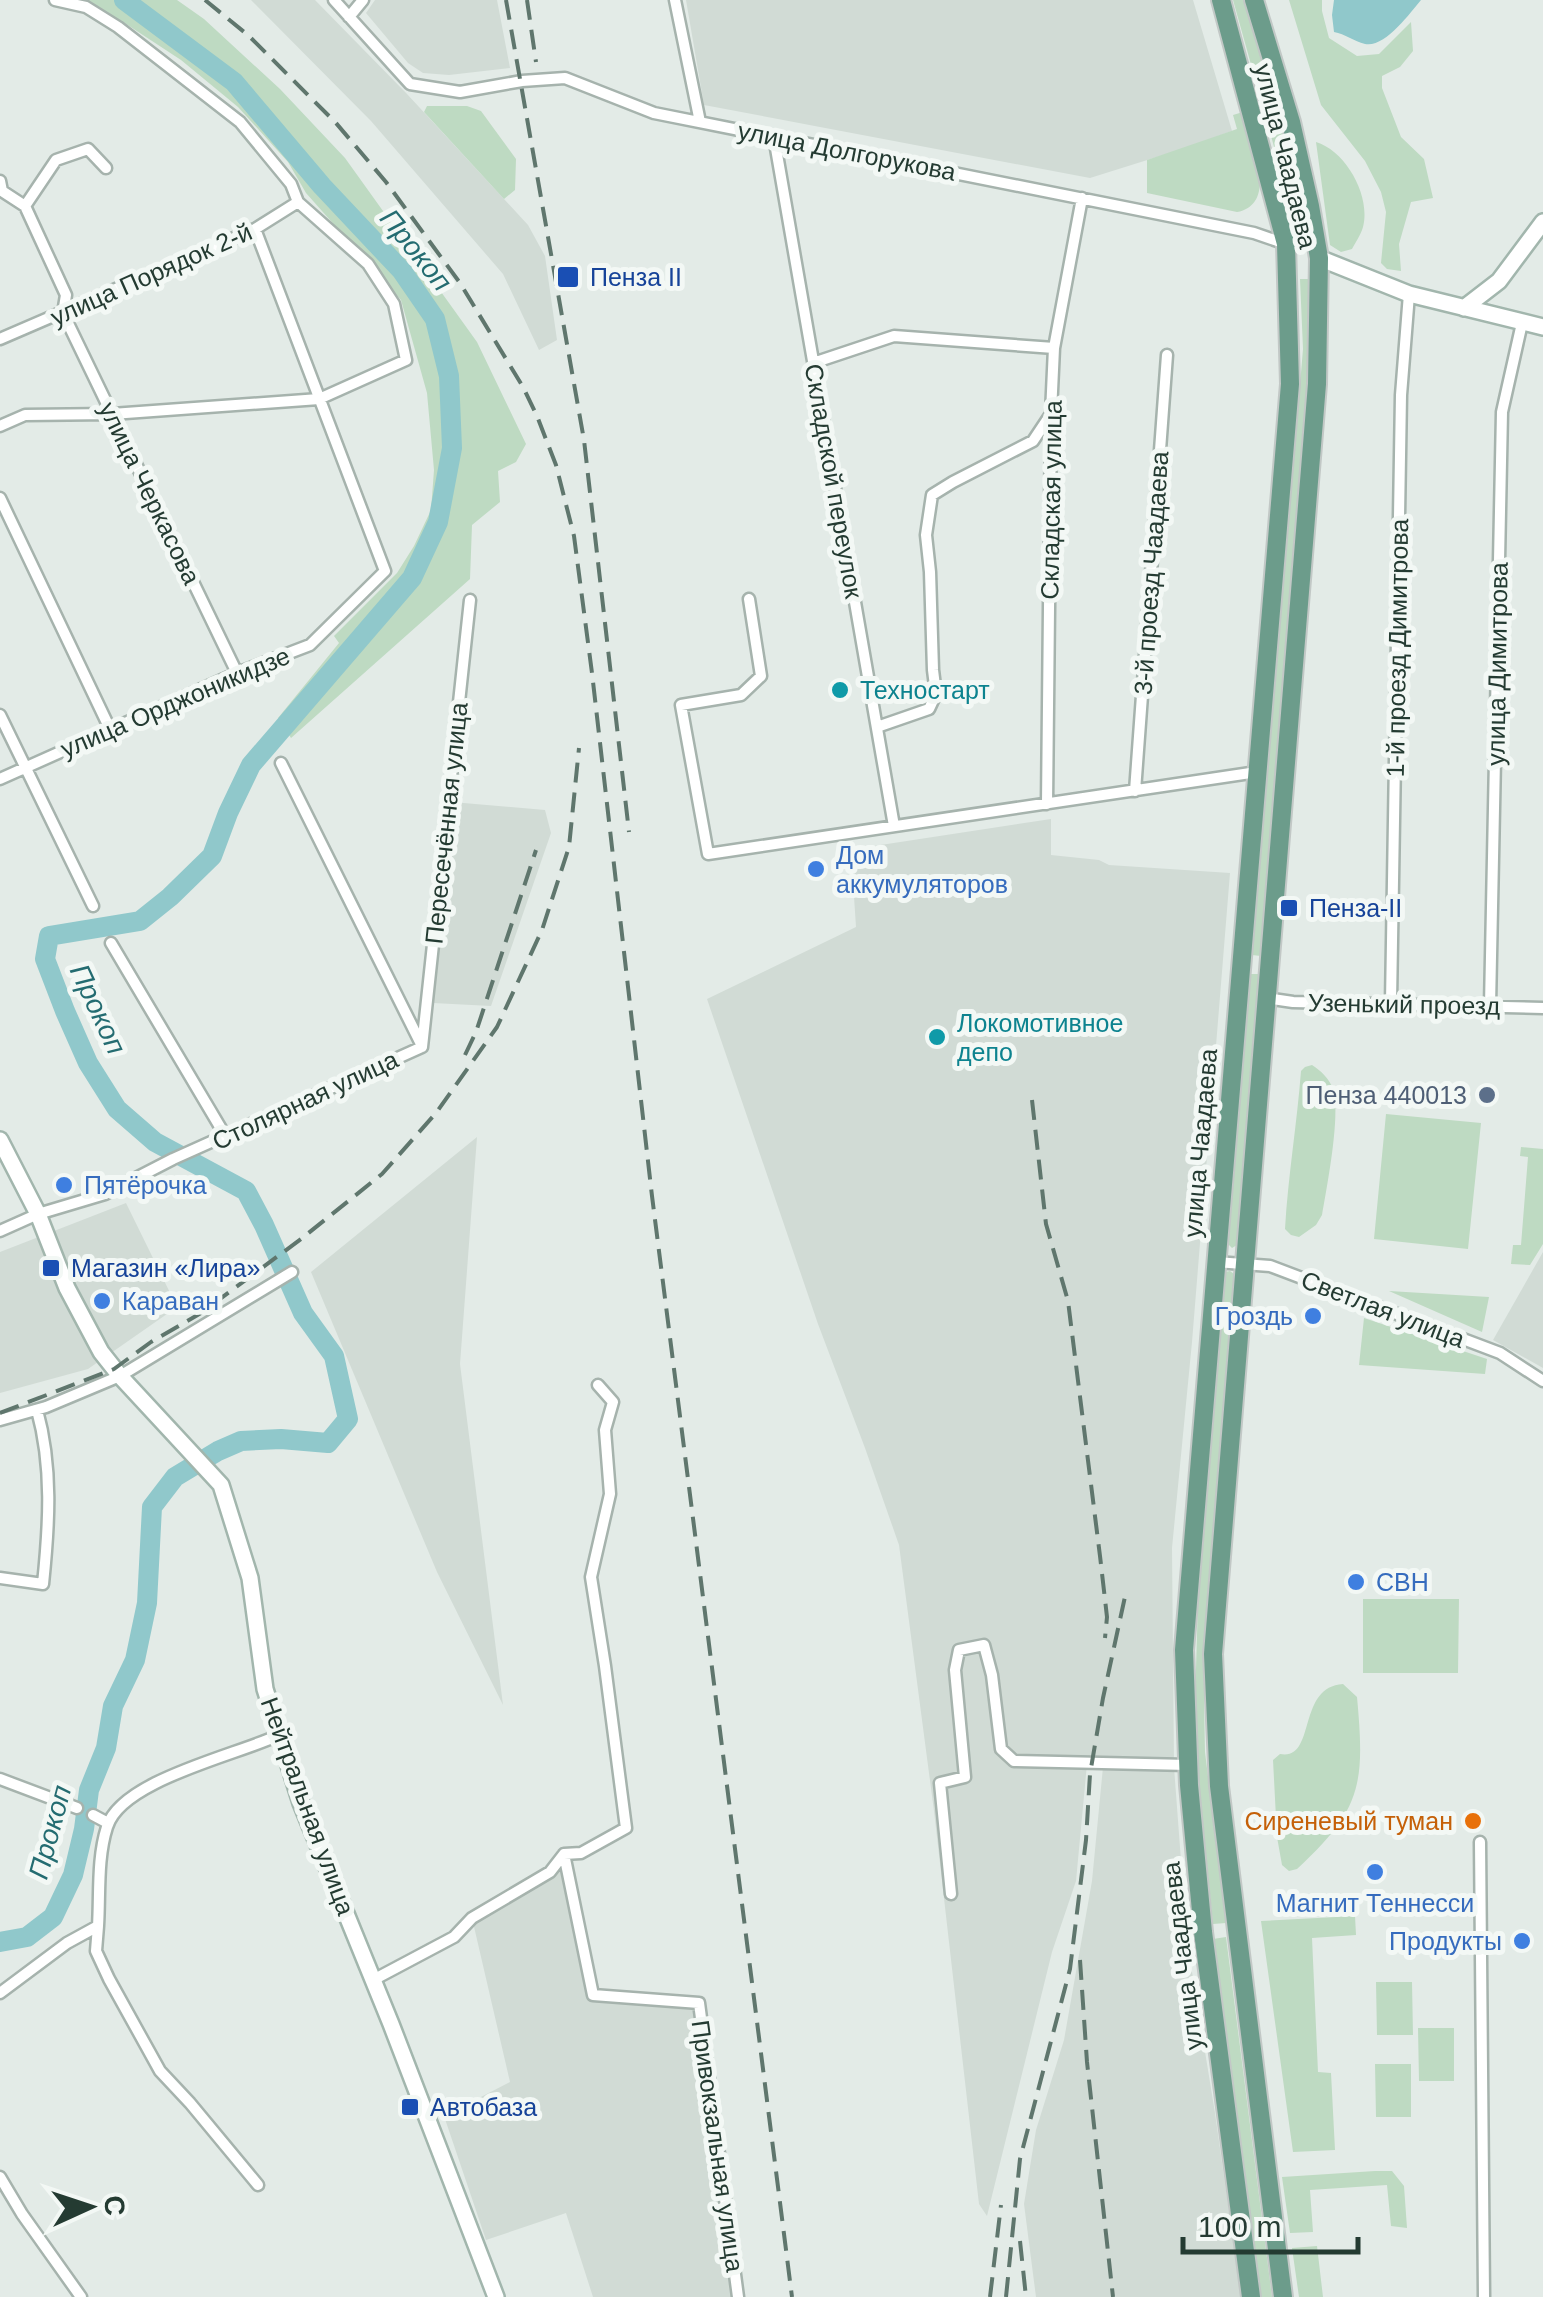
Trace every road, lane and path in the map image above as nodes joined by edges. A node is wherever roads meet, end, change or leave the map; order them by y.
1 (55, 0) edge
2 (334, 0) edge
3 (363, 0) edge
4 (675, 0) edge
5 (1221, 0) edge
6 (1254, 0) edge
7 (349, 17) junction
8 (700, 122) junction
9 (774, 136) junction
10 (106, 168) dead end
11 (0, 181) edge
12 (1082, 198) junction
13 (298, 202) junction
14 (25, 206) junction
15 (1543, 222) edge
16 (255, 229) junction
17 (1286, 244) junction
18 (1319, 258) junction
19 (1409, 294) junction
20 (1464, 308) junction
21 (63, 313) junction
22 (1522, 323) junction
23 (1543, 327) edge
24 (0, 340) edge
25 (1054, 348) junction
26 (1167, 355) dead end
27 (813, 363) junction
28 (319, 399) junction
29 (1051, 413) junction
30 (112, 414) junction
31 (0, 426) edge
32 (0, 498) edge
33 (749, 599) dead end
34 (470, 600) dead end
35 (237, 673) junction
36 (0, 716) edge
37 (877, 727) junction
38 (110, 729) junction
39 (281, 763) dead end
40 (26, 767) junction
41 (1257, 772) junction
42 (0, 779) edge
43 (1135, 791) junction
44 (1047, 804) junction
45 (894, 826) junction
46 (93, 906) dead end
47 (111, 943) dead end
48 (1265, 998) junction
49 (1391, 1002) junction
50 (1490, 1006) junction
51 (1543, 1008) edge
52 (422, 1046) junction
53 (226, 1137) junction
54 (0, 1140) edge
55 (38, 1214) junction
56 (0, 1231) edge
57 (1215, 1262) junction
58 (1243, 1264) junction
59 (292, 1272) dead end
60 (120, 1376) junction
61 (1543, 1381) edge
62 (598, 1384) dead end
63 (37, 1410) junction
64 (0, 1420) edge
65 (0, 1578) edge
66 (280, 1735) junction
67 (1188, 1765) junction
68 (0, 1779) edge
69 (77, 1808) dead end
70 (93, 1815) dead end
71 (108, 1823) junction
72 (1480, 1842) dead end
73 (564, 1854) junction
74 (952, 1894) dead end
75 (98, 1926) junction
76 (372, 1980) junction
77 (0, 1993) edge
78 (0, 2177) edge
79 (258, 2185) dead end
80 (81, 2297) edge
81 (496, 2297) edge
82 (738, 2297) edge
83 (1251, 2297) edge
84 (1283, 2297) edge
85 (1484, 2297) edge

1 - 13 street
2 - 7 street
3 - 7 street
4 - 8 street
5 - 17 main road, улица Чаадаева
6 - 18 main road, улица Чаадаева
7 - 8 street, улица Долгорукова
8 - 9 street, улица Долгорукова
9 - 12 street, улица Долгорукова
9 - 27 street, Складской переулок
10 - 14 street
11 - 14 street
12 - 17 street, улица Долгорукова
12 - 25 street, Складская улица
13 - 16 street, улица Порядок 2-й
13 - 28 street
14 - 21 street, улица Черкасова
15 - 20 main road
16 - 21 street, улица Порядок 2-й
16 - 28 street
17 - 18 main road
17 - 41 main road, улица Чаадаева
18 - 19 main road
18 - 48 main road, улица Чаадаева
19 - 20 main road
19 - 49 street, 1-й проезд Димитрова
20 - 22 main road
21 - 24 street, улица Порядок 2-й
21 - 30 street, улица Черкасова
22 - 23 main road
22 - 50 street, улица Димитрова
25 - 27 street
25 - 29 street, Складская улица
26 - 43 street, 3-й проезд Чаадаева
27 - 37 street, Складской переулок
28 - 30 street
28 - 35 street, улица Орджоникидзе
29 - 37 street
29 - 44 street, Складская улица
30 - 31 street
30 - 35 street, улица Черкасова
32 - 38 street
33 - 45 street
34 - 52 street, Пересечённая улица
35 - 38 street, улица Орджоникидзе
36 - 40 street
37 - 45 street, Складской переулок
38 - 40 street, улица Орджоникидзе
39 - 52 street
40 - 42 street, улица Орджоникидзе
40 - 46 street
41 - 43 street
41 - 57 main road, улица Чаадаева
43 - 44 street
44 - 45 street
47 - 53 street
48 - 49 street, Узенький проезд
48 - 58 main road, улица Чаадаева
49 - 50 street, Узенький проезд
50 - 51 street, Узенький проезд
52 - 53 street, Столярная улица
53 - 55 street, Столярная улица
54 - 55 main road, Нейтральная улица
55 - 56 street
55 - 60 main road, Нейтральная улица
57 - 58 street, Светлая улица
57 - 67 main road, улица Чаадаева
58 - 61 street, Светлая улица
58 - 84 main road, улица Чаадаева
59 - 60 street
60 - 63 street
60 - 66 main road, Нейтральная улица
62 - 73 street
63 - 64 street
63 - 65 street
66 - 71 street
66 - 76 main road, Нейтральная улица
67 - 74 street
67 - 83 main road, улица Чаадаева
68 - 69 street
70 - 71 street
71 - 75 street
72 - 85 street
73 - 76 street
73 - 82 street, Привокзальная улица
75 - 77 street
75 - 79 street
76 - 81 main road, Нейтральная улица
78 - 80 street

